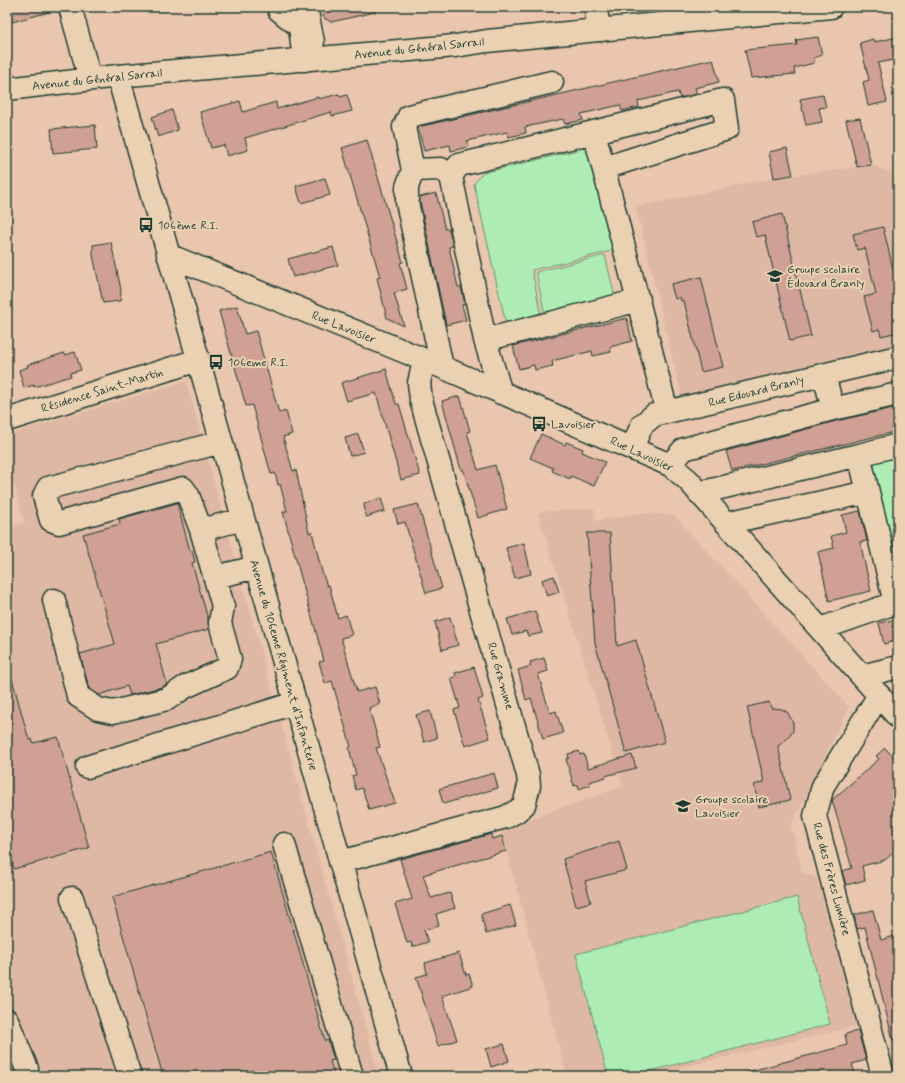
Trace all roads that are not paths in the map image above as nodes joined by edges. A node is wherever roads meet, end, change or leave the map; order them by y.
1 (70, 7) edge
2 (278, 7) edge
3 (306, 7) edge
4 (595, 7) edge
5 (831, 7) edge
6 (600, 30) junction
7 (311, 59) junction
8 (118, 76) junction
9 (90, 79) junction
10 (552, 82) dead end
11 (7, 89) edge
12 (594, 132) junction
13 (604, 168) junction
14 (414, 170) junction
15 (451, 176) junction
16 (168, 255) junction
17 (638, 300) junction
18 (485, 340) junction
19 (898, 357) edge
20 (198, 360) junction
21 (433, 364) junction
22 (824, 375) junction
23 (501, 393) junction
24 (898, 394) edge
25 (833, 409) junction
26 (667, 412) junction
27 (7, 420) edge
28 (221, 442) junction
29 (898, 445) edge
30 (632, 448) junction
31 (859, 455) junction
32 (670, 465) junction
33 (868, 492) junction
34 (699, 493) junction
35 (243, 519) junction
36 (726, 523) junction
37 (201, 530) junction
38 (257, 567) junction
39 (215, 577) junction
40 (54, 600) dead end
41 (897, 603) edge
42 (820, 629) junction
43 (898, 667) edge
44 (862, 676) junction
45 (879, 695) junction
46 (295, 703) junction
47 (898, 717) edge
48 (87, 767) dead end
49 (284, 844) dead end
50 (340, 862) junction
51 (72, 898) dead end
52 (7, 1020) edge
53 (898, 1068) edge
54 (27, 1076) edge
55 (130, 1076) edge
56 (352, 1076) edge
57 (400, 1076) edge
58 (884, 1076) edge

1 - 9 street
2 - 7 street
3 - 7 street
4 - 6 street
5 - 6 street, Avenue du Général Sarrail
6 - 7 street, Avenue du Général Sarrail
7 - 8 street, Avenue du Général Sarrail
8 - 9 street, Avenue du Général Sarrail
8 - 16 street, Avenue du 106eme Régiment d'Infanterie
9 - 11 street, Avenue du Général Sarrail
10 - 14 street
12 - 13 street
12 - 13 street
12 - 15 street
13 - 17 street
14 - 15 street
14 - 21 street
15 - 18 street
16 - 20 street, Avenue du 106eme Régiment d'Infanterie
16 - 21 street, Rue Lavoisier
17 - 18 street
17 - 26 street
18 - 23 street
19 - 22 street, Rue Edouard Branly
20 - 27 street, Résidence Saint-Martin
20 - 28 street, Avenue du 106eme Régiment d'Infanterie
21 - 23 street, Rue Lavoisier
21 - 50 street, Rue Gramme
22 - 25 street
22 - 26 street, Rue Edouard Branly
23 - 30 street, Rue Lavoisier
24 - 25 street
25 - 32 street
26 - 30 street, Rue Edouard Branly
28 - 35 street, Avenue du 106eme Régiment d'Infanterie
28 - 37 street
29 - 31 street
30 - 32 street, Rue Lavoisier
31 - 33 street
31 - 34 street
32 - 34 street, Rue Lavoisier
33 - 36 street
33 - 41 street
34 - 36 street, Rue Lavoisier
35 - 37 street
35 - 38 street, Avenue du 106eme Régiment d'Infanterie
36 - 42 street, Rue Lavoisier
37 - 39 street
38 - 39 street
38 - 46 street, Avenue du 106eme Régiment d'Infanterie
39 - 40 street
41 - 42 street
42 - 44 street, Rue Lavoisier
43 - 44 street
44 - 45 street, Rue Lavoisier
45 - 47 street, Rue Lavoisier
45 - 58 street, Rue des Frères Lumière
46 - 48 street
46 - 50 street, Avenue du 106eme Régiment d'Infanterie
49 - 56 street
50 - 57 street, Avenue du 106eme Régiment d'Infanterie
51 - 55 street
52 - 54 street
53 - 58 street

